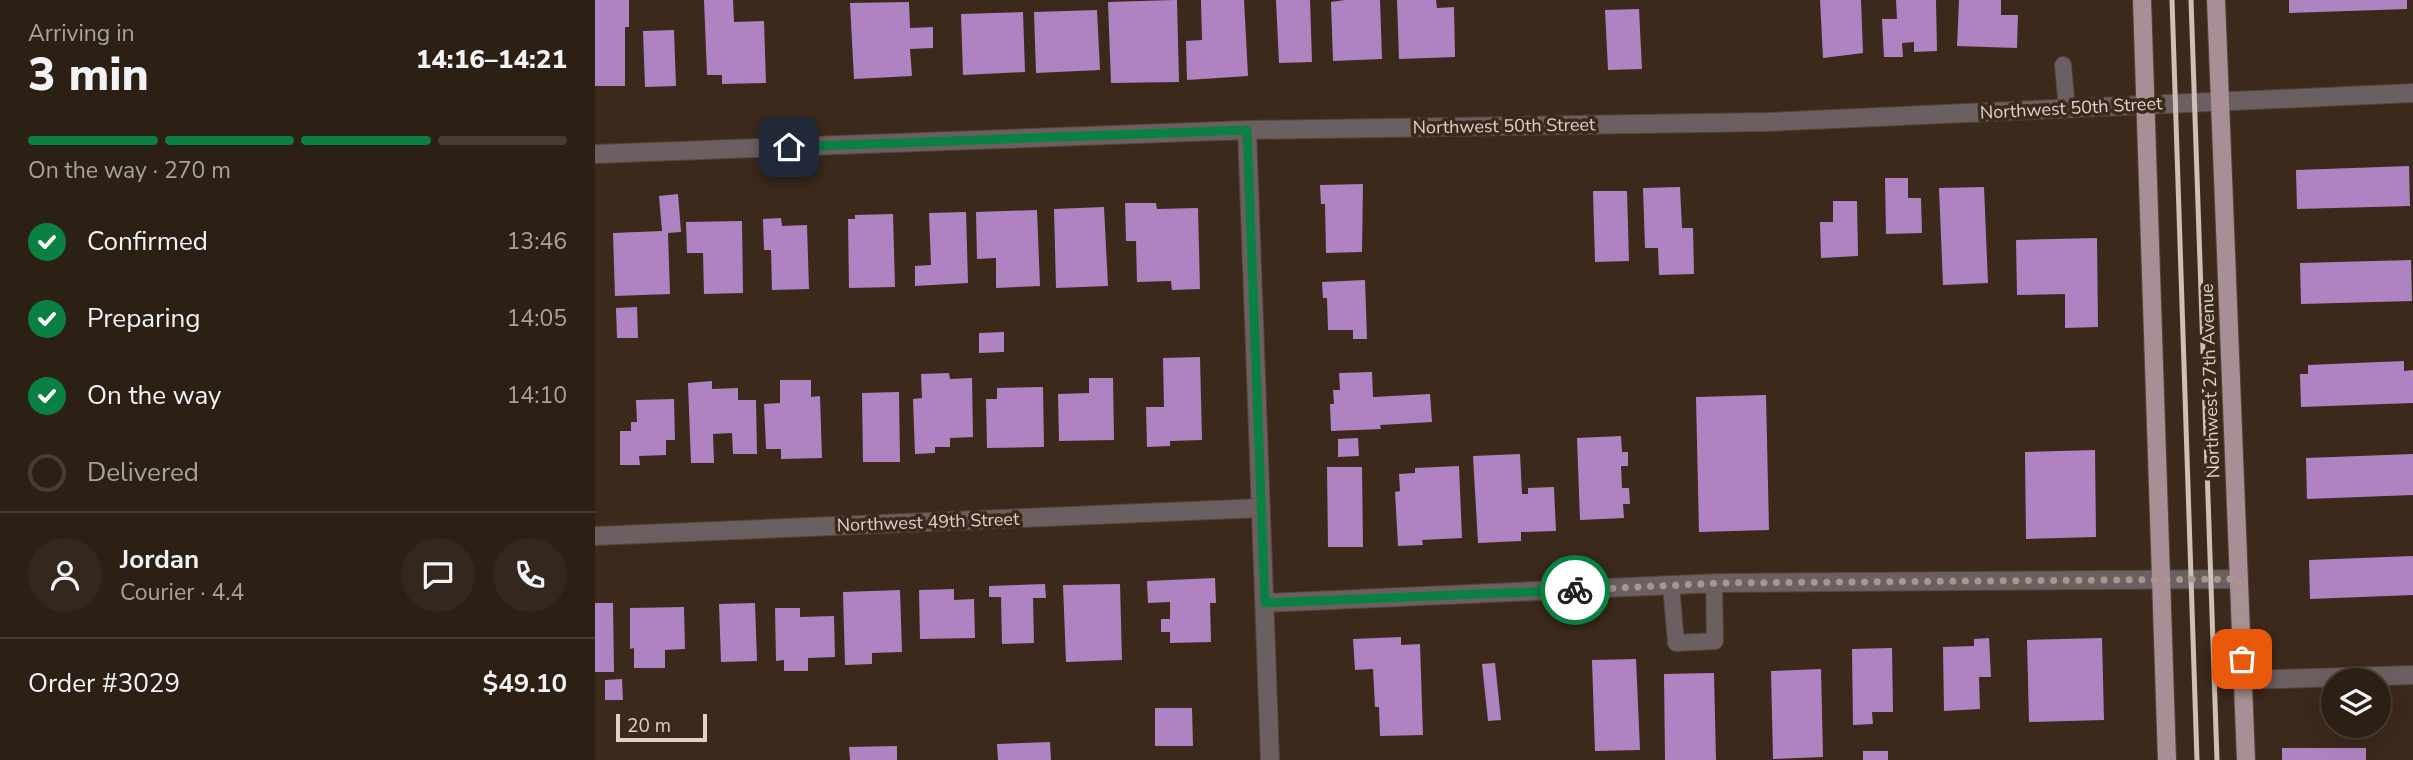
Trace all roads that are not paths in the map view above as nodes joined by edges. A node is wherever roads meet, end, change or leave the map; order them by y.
1 (2142, 0) edge
2 (2216, 0) edge
3 (2063, 65) dead end
4 (2413, 93) edge
5 (2220, 102) junction
6 (2145, 105) junction
7 (2067, 108) junction
8 (1247, 130) junction
9 (595, 154) edge
10 (1261, 508) junction
11 (595, 536) edge
12 (2239, 579) junction
13 (2160, 580) junction
14 (1714, 584) junction
15 (1671, 586) junction
16 (1265, 603) junction
17 (2413, 675) edge
18 (2242, 680) junction
19 (1270, 760) edge
20 (2167, 760) edge
21 (2246, 760) edge

1 - 6 main road
2 - 5 main road, Northwest 27th Avenue
3 - 7 lane
4 - 5 street, Northwest 50th Street
5 - 6 street, Northwest 50th Street
5 - 12 main road, Northwest 27th Avenue
6 - 7 street, Northwest 50th Street
6 - 13 main road
7 - 8 street, Northwest 50th Street
8 - 9 street, Northwest 50th Street
8 - 10 street
10 - 11 street, Northwest 49th Street
10 - 16 street
12 - 13 street
12 - 18 main road, Northwest 27th Avenue
13 - 14 street
13 - 20 main road
14 - 15 street
14 - 15 lane
15 - 16 street
16 - 19 street
17 - 18 street
18 - 21 main road, Northwest 27th Avenue

